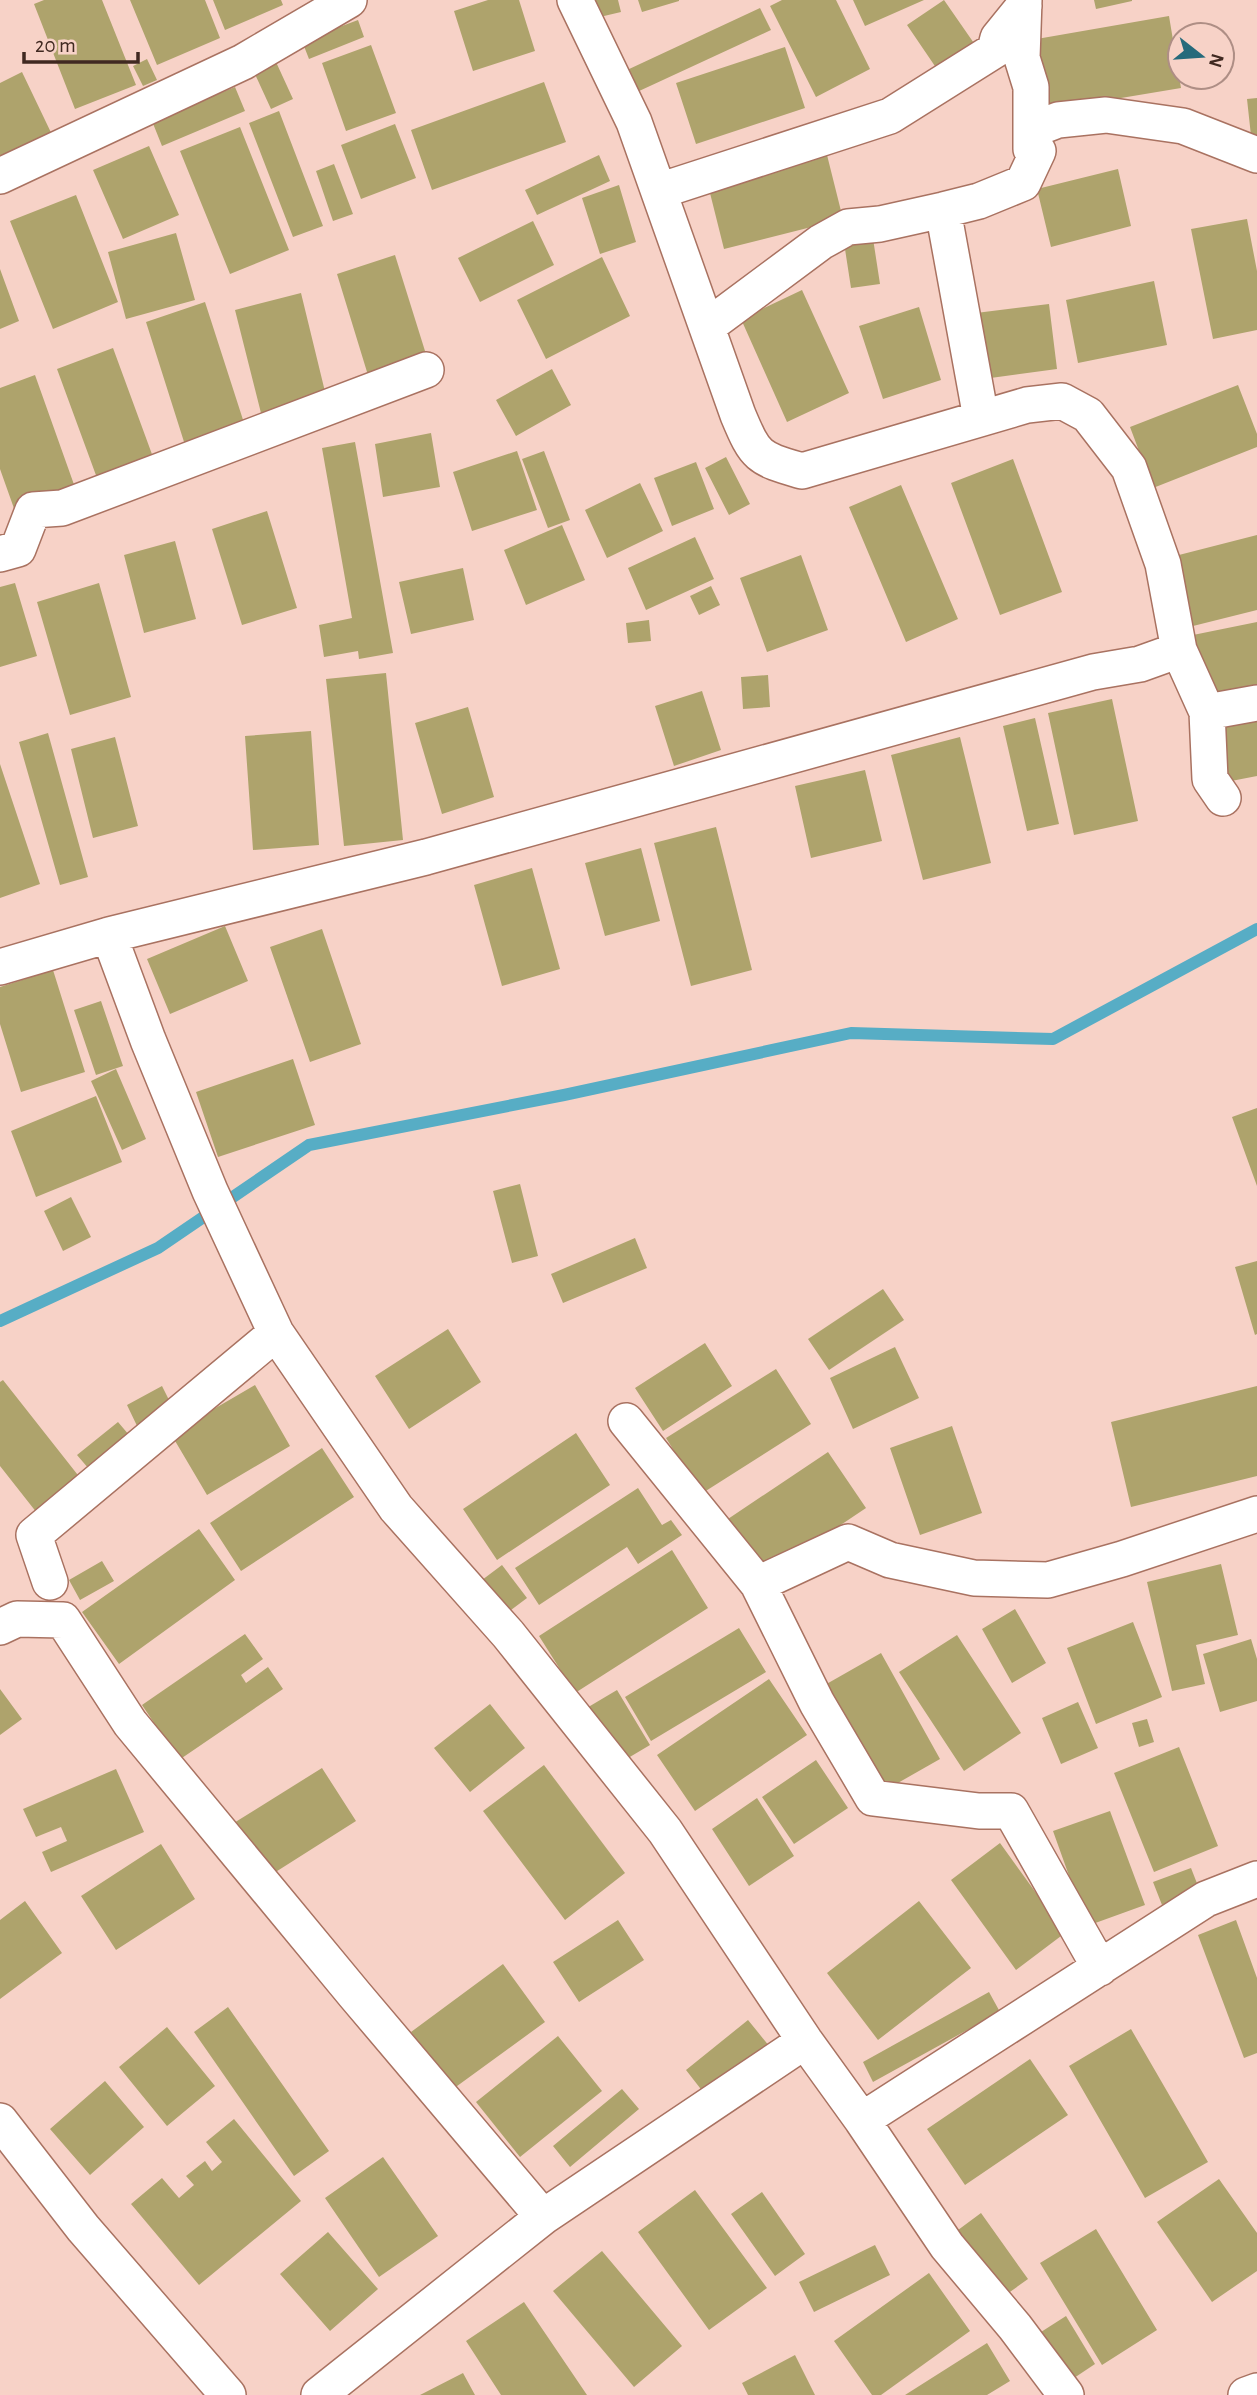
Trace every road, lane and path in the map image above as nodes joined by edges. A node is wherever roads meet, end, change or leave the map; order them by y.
1 (349, 0) edge
2 (575, 0) edge
3 (1024, 3) edge
4 (1032, 130) junction
5 (1257, 155) edge
6 (0, 176) edge
7 (659, 191) junction
8 (943, 211) junction
9 (708, 326) junction
10 (426, 370) dead end
11 (981, 418) junction
12 (0, 554) edge
13 (1179, 650) junction
14 (1257, 703) edge
15 (1207, 712) junction
16 (1223, 798) dead end
17 (109, 935) junction
18 (0, 967) edge
19 (276, 1333) junction
20 (626, 1421) dead end
21 (1257, 1514) edge
22 (50, 1582) dead end
23 (758, 1584) junction
24 (0, 1627) edge
25 (1257, 1880) edge
26 (1100, 1968) junction
27 (805, 2041) junction
28 (862, 2120) junction
29 (0, 2121) edge
30 (543, 2217) junction
31 (1257, 2391) edge
32 (229, 2395) edge
33 (318, 2395) edge
34 (1066, 2395) edge
35 (1246, 2395) edge

1 - 6 street
2 - 7 street
3 - 4 street
3 - 7 street
4 - 5 street
4 - 8 street
7 - 9 street
8 - 9 street
8 - 11 street
9 - 11 street
10 - 12 street
11 - 13 street
13 - 15 street
13 - 17 street
14 - 15 street
15 - 16 street
17 - 18 street
17 - 19 street
19 - 22 street
19 - 27 street
20 - 23 street
21 - 23 street
23 - 26 street
24 - 30 street
25 - 26 street
26 - 28 street
27 - 28 street
27 - 30 street
28 - 34 street
29 - 32 street
30 - 33 street
31 - 35 street

